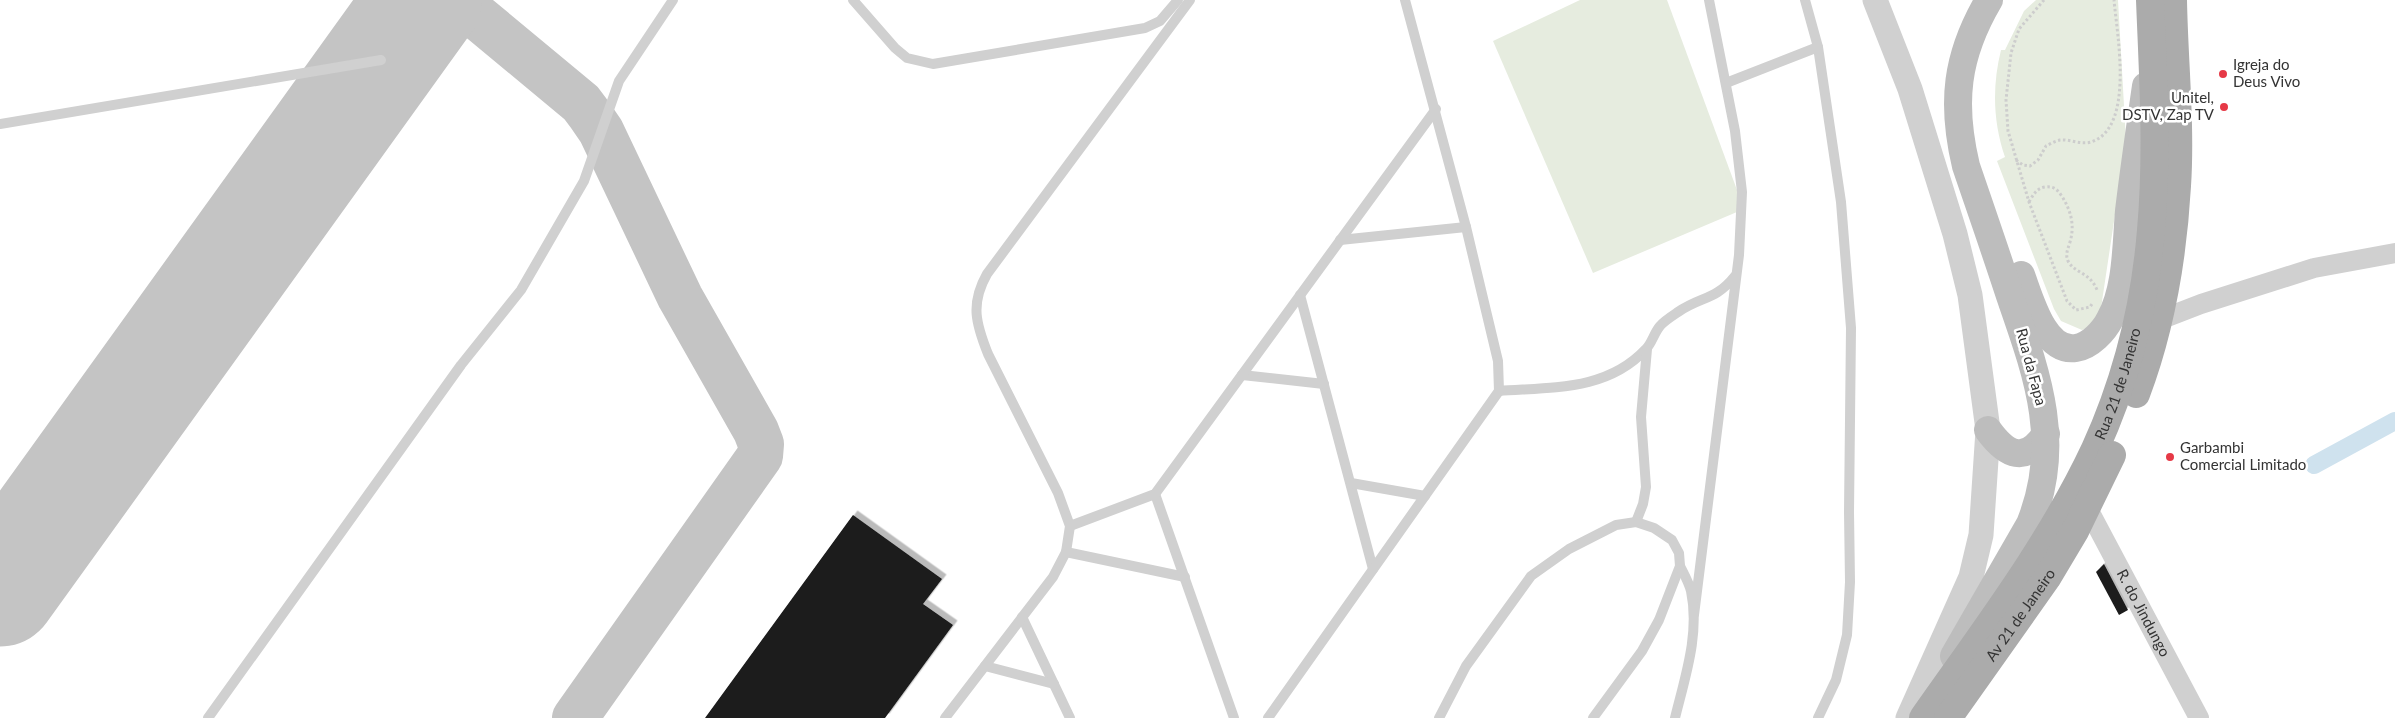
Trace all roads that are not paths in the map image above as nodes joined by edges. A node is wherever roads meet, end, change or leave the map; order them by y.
1 (673, 0) edge
2 (854, 0) edge
3 (1178, 0) edge
4 (1190, 0) edge
5 (1405, 0) edge
6 (1710, 0) edge
7 (1805, 0) edge
8 (1875, 0) edge
9 (1989, 0) edge
10 (2004, 0) edge
11 (2150, 0) edge
12 (2173, 0) edge
13 (2186, 0) edge
14 (2152, 41) junction
15 (1818, 47) junction
16 (381, 60) dead end
17 (2175, 72) junction
18 (1726, 83) junction
19 (1436, 109) junction
20 (0, 124) edge
21 (1466, 227) junction
22 (1340, 240) junction
23 (2395, 253) edge
24 (1735, 275) junction
25 (1300, 295) junction
26 (2157, 321) junction
27 (1647, 348) junction
28 (1242, 374) junction
29 (1324, 384) junction
30 (1499, 391) junction
31 (1988, 430) junction
32 (2046, 434) junction
33 (1351, 484) junction
34 (1155, 494) junction
35 (1425, 496) junction
36 (2087, 507) junction
37 (1636, 522) junction
38 (1070, 526) junction
39 (1066, 552) junction
40 (1680, 566) junction
41 (1373, 569) junction
42 (1185, 578) junction
43 (1694, 615) junction
44 (1022, 617) junction
45 (985, 666) junction
46 (1054, 684) junction
47 (208, 718) edge
48 (945, 718) edge
49 (1070, 718) edge
50 (1234, 718) edge
51 (1268, 718) edge
52 (1439, 718) edge
53 (1593, 718) edge
54 (1675, 718) edge
55 (1818, 718) edge
56 (1908, 718) edge
57 (1919, 718) edge
58 (1923, 718) edge
59 (1948, 718) edge
60 (2199, 718) edge

1 - 47 lane
2 - 3 lane
4 - 38 lane
5 - 19 lane
6 - 18 lane
7 - 15 lane
8 - 31 street
9 - 32 main road, Rua da Fapa
10 - 14 main road, Rua da Fapa
11 - 14 main road, Rua 21 de Janeiro
12 - 17 main road, Av 21 de Janeiro
13 - 17 main road
14 - 58 main road, Rua 21 de Janeiro
15 - 18 lane
15 - 55 lane
16 - 20 lane
17 - 26 main road, Av 21 de Janeiro
18 - 24 lane
19 - 21 lane
19 - 22 lane
21 - 22 lane
21 - 30 lane
22 - 25 lane
23 - 26 street
24 - 27 lane
24 - 43 lane
25 - 28 lane
25 - 29 lane
26 - 36 main road, Av 21 de Janeiro
27 - 30 lane
27 - 37 lane
28 - 29 lane
28 - 34 lane
29 - 33 lane
30 - 35 lane
31 - 32 main road
31 - 56 street
32 - 57 main road, Rua da Fapa
33 - 35 lane
33 - 41 lane
34 - 38 lane
34 - 42 lane
35 - 41 lane
36 - 59 main road, Av 21 de Janeiro
36 - 60 street, R. do Jindungo
37 - 40 lane
37 - 52 lane
38 - 39 lane
39 - 42 lane
39 - 44 lane
40 - 43 lane
40 - 53 lane
41 - 51 lane
42 - 50 lane
43 - 54 lane
44 - 45 lane
44 - 46 lane
45 - 46 lane
45 - 48 lane
46 - 49 lane

